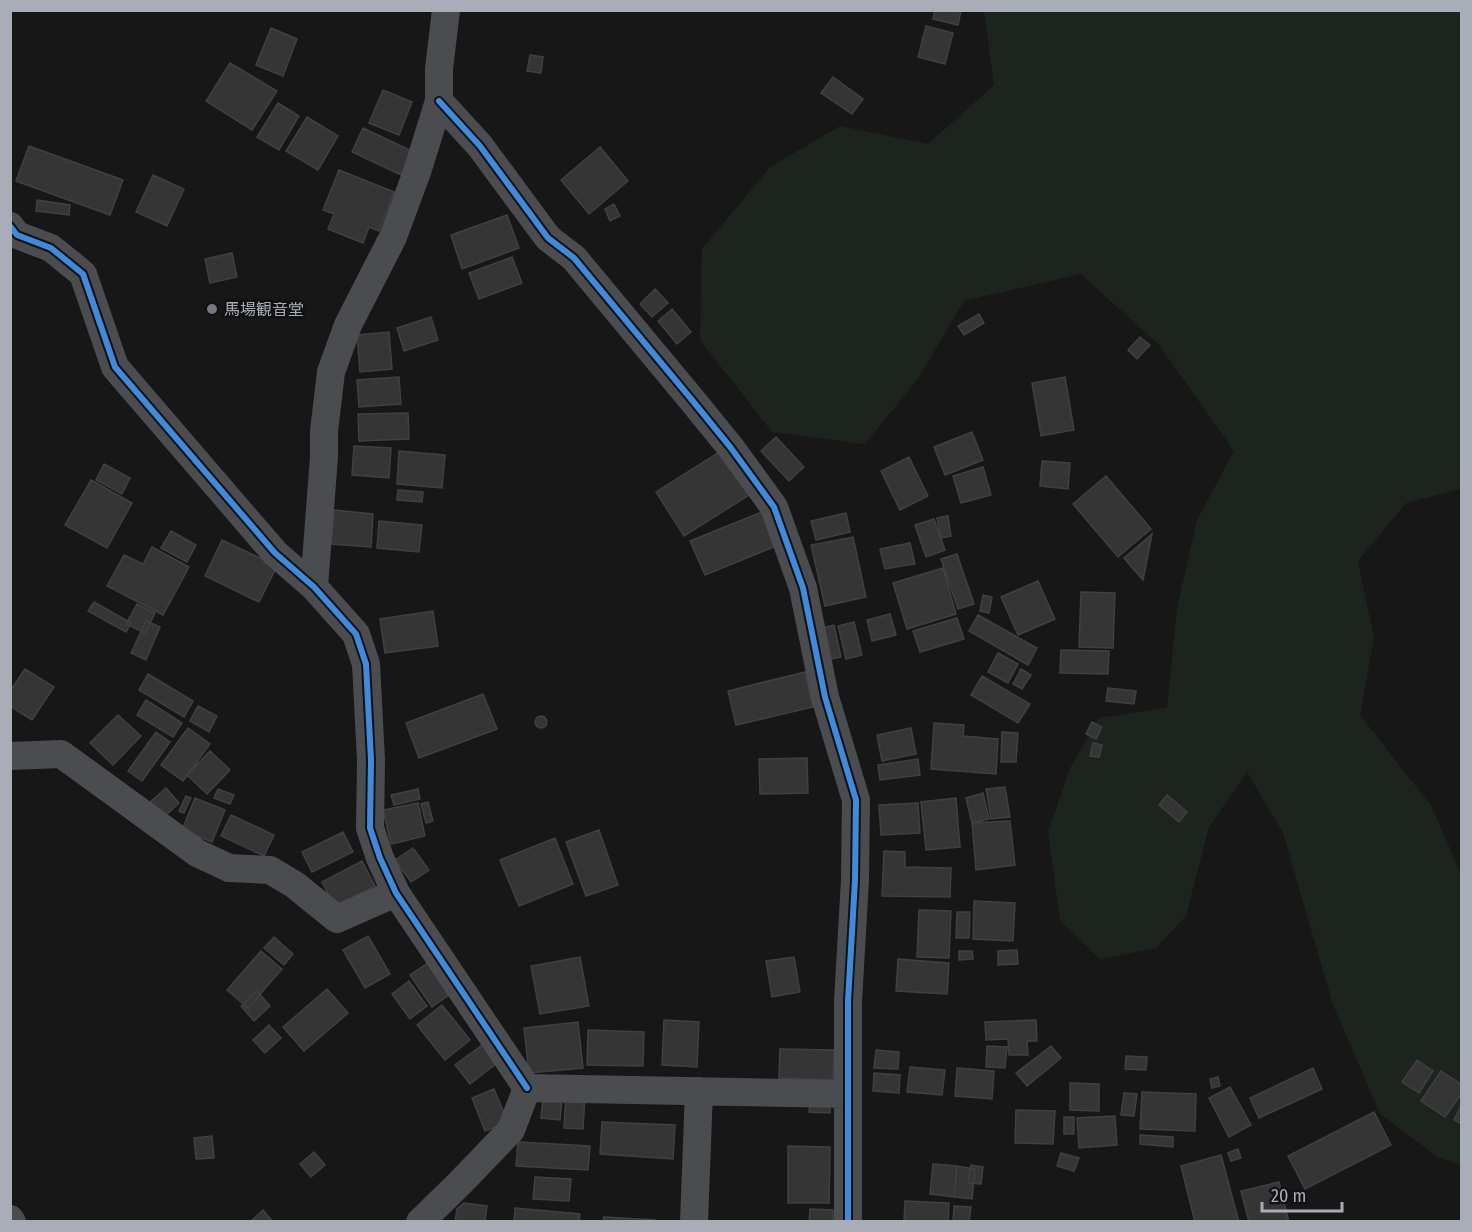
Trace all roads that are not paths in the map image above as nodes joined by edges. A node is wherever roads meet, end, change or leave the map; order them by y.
1 (446, 10) edge
2 (439, 101) junction
3 (10, 226) edge
4 (314, 587) junction
5 (10, 756) edge
6 (396, 892) junction
7 (527, 1088) junction
8 (699, 1091) junction
9 (849, 1094) junction
10 (420, 1221) edge
11 (694, 1221) edge
12 (848, 1221) edge

1 - 2 street
2 - 4 street
2 - 9 street
3 - 4 street
4 - 6 street
5 - 6 street
6 - 7 street
7 - 8 street
7 - 10 street
8 - 9 street
8 - 11 street
9 - 12 street

